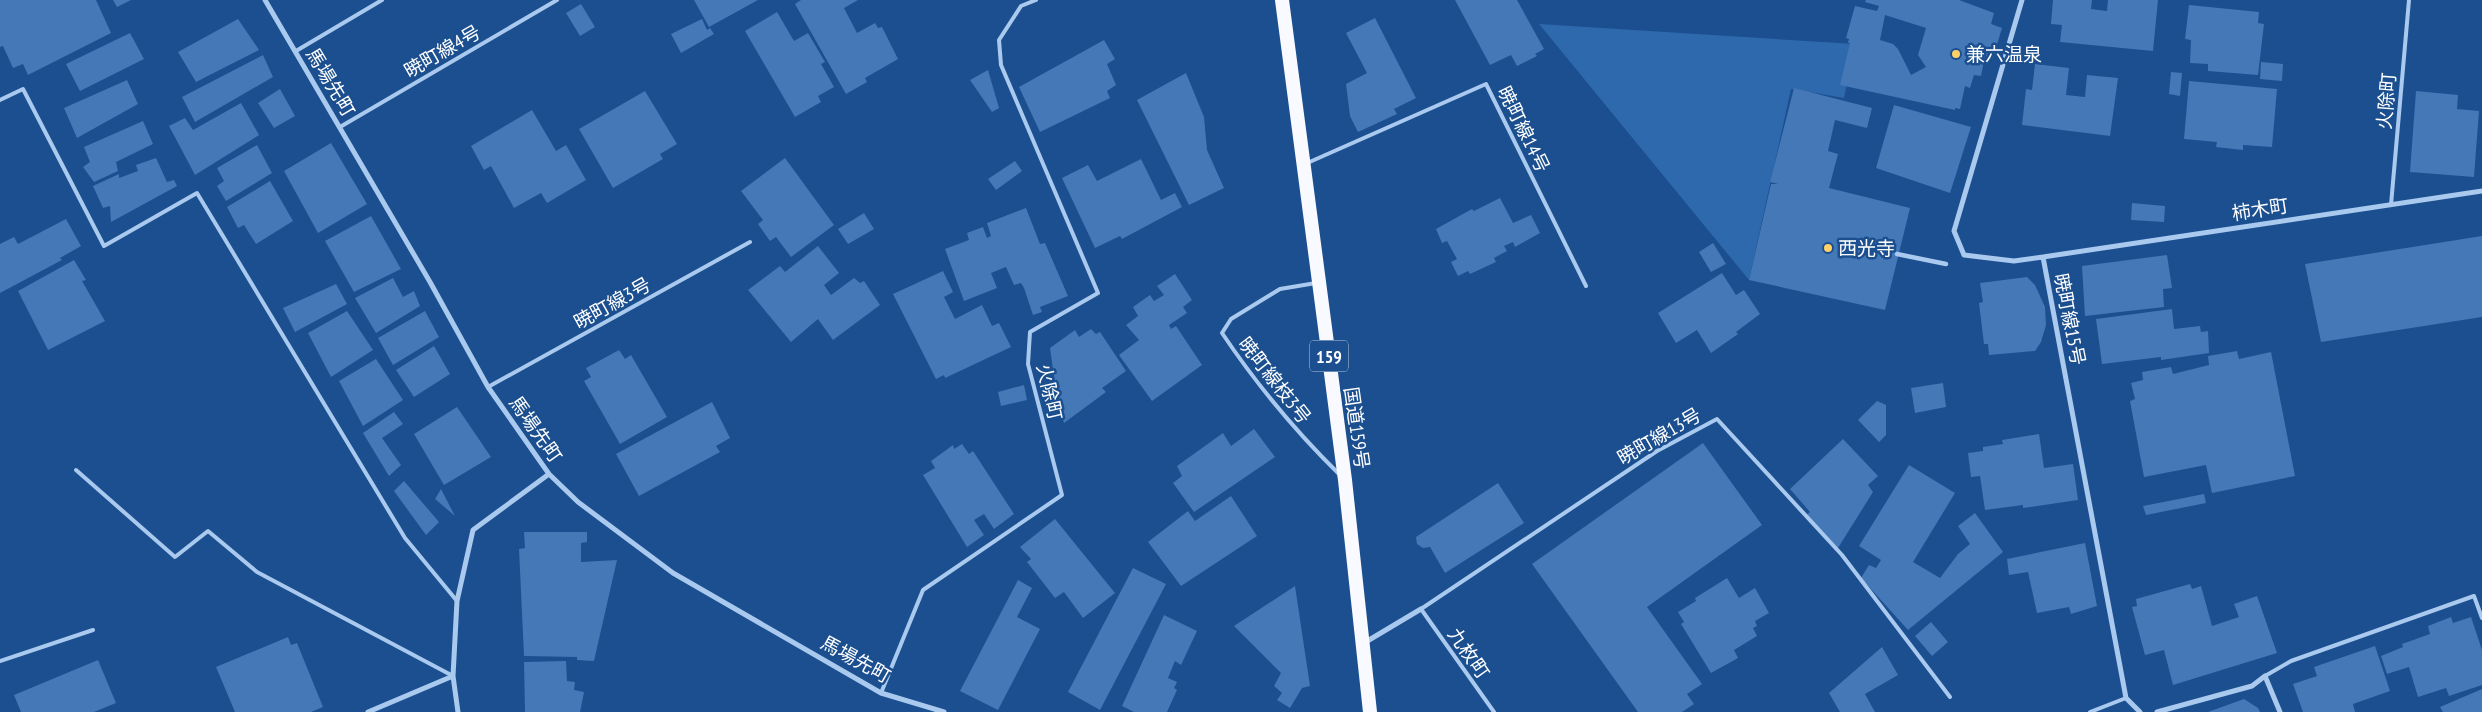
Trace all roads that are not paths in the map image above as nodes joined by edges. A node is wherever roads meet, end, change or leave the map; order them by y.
1 (265, 0) edge
2 (382, 0) edge
3 (557, 0) edge
4 (1036, 0) edge
5 (1282, 0) edge
6 (2022, 0) edge
7 (2409, 0) edge
8 (296, 51) junction
9 (0, 100) edge
10 (340, 127) junction
11 (1303, 165) junction
12 (2482, 191) edge
13 (2391, 205) junction
14 (750, 242) dead end
15 (1897, 254) dead end
16 (2043, 257) junction
17 (1946, 264) dead end
18 (1319, 282) junction
19 (1586, 286) dead end
20 (488, 388) junction
21 (76, 470) dead end
22 (549, 474) junction
23 (1345, 480) junction
24 (457, 601) junction
25 (1421, 609) junction
26 (2482, 618) edge
27 (93, 630) dead end
28 (1363, 643) junction
29 (0, 661) edge
30 (453, 676) junction
31 (2265, 676) junction
32 (881, 692) junction
33 (1950, 697) dead end
34 (2126, 698) junction
35 (368, 712) edge
36 (458, 712) edge
37 (944, 712) edge
38 (1370, 712) edge
39 (1494, 712) edge
40 (2090, 712) edge
41 (2140, 712) edge
42 (2157, 712) edge
43 (2280, 712) edge

1 - 8 street, 馬場先町
2 - 8 lane
3 - 10 lane, 暁町線4号
4 - 32 lane, 火除町
5 - 11 highway, 国道159号 / 159
6 - 16 street, 暁町線15号
7 - 13 lane, 火除町
8 - 10 street, 馬場先町
9 - 24 lane
10 - 20 street, 馬場先町
11 - 18 highway, 国道159号 / 159
11 - 19 lane, 暁町線14号
12 - 13 street, 柿木町
13 - 16 street, 柿木町
14 - 20 lane, 暁町線3号
15 - 17 street
16 - 34 street, 暁町線15号
18 - 23 highway, 国道159号 / 159
18 - 23 lane, 暁町線枝3号
20 - 22 street, 馬場先町
21 - 30 lane
22 - 24 street
22 - 32 street, 馬場先町
23 - 28 highway, 国道159号 / 159
24 - 30 street
25 - 28 street, 暁町線13号
25 - 33 lane, 暁町線13号
25 - 39 lane, 九枚町
26 - 31 lane
27 - 29 lane
28 - 38 highway, 国道159号 / 159
30 - 35 street
30 - 36 street
31 - 42 street
31 - 43 street
32 - 37 street, 馬場先町
34 - 40 lane
34 - 41 street

